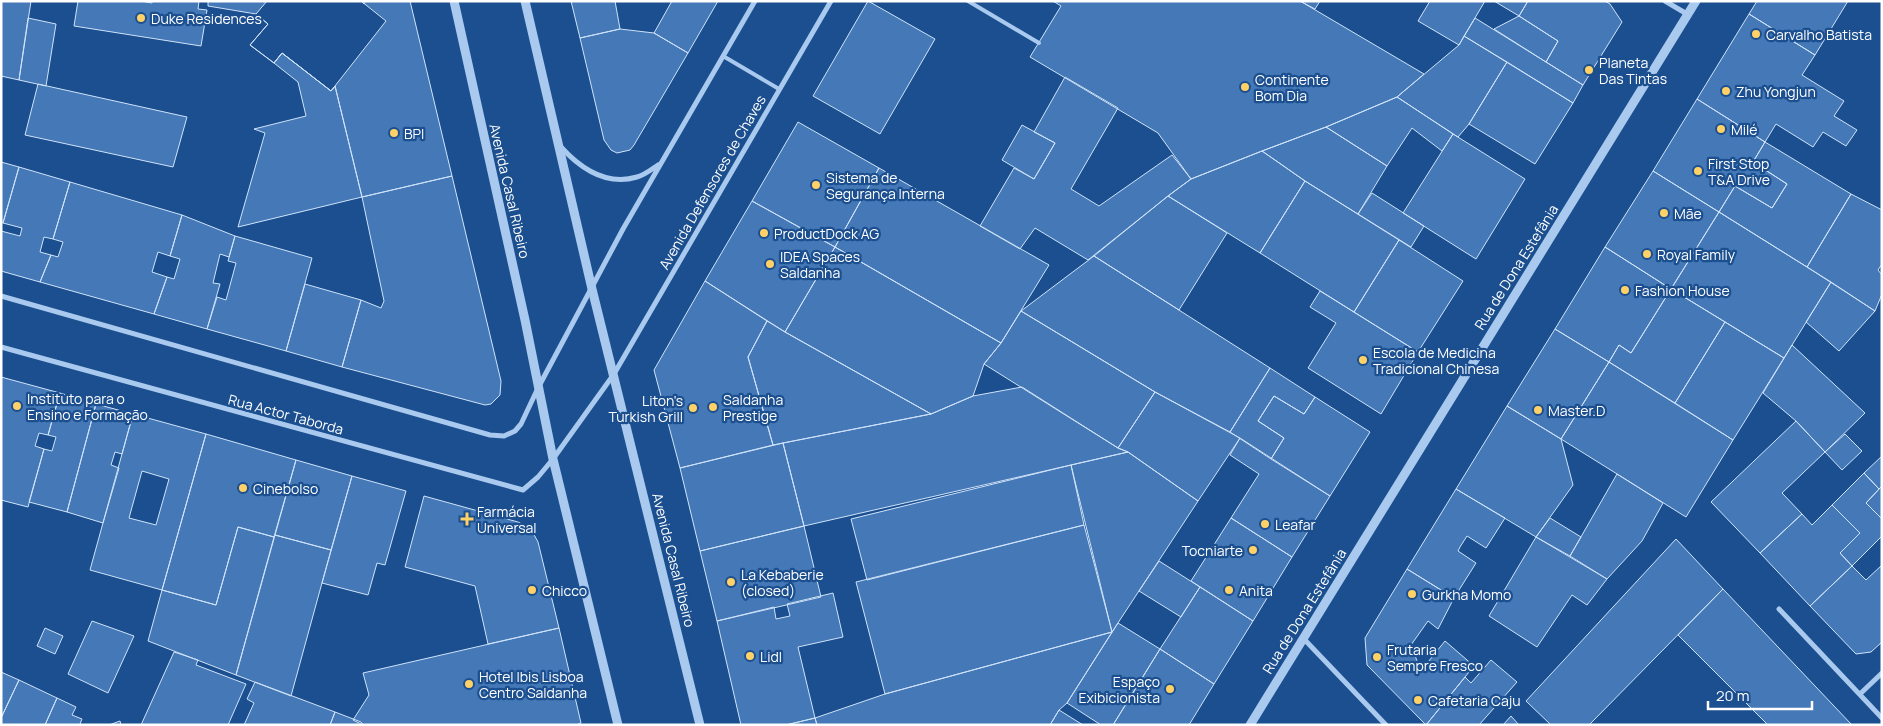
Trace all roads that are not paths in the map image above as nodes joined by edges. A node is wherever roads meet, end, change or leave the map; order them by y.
1 (454, 1) edge
2 (525, 1) edge
3 (755, 1) edge
4 (831, 1) edge
5 (968, 1) edge
6 (1665, 1) edge
7 (1696, 1) edge
8 (1687, 14) junction
9 (1038, 43) dead end
10 (723, 56) junction
11 (779, 89) junction
12 (558, 144) junction
13 (659, 165) junction
14 (592, 289) junction
15 (1, 296) edge
16 (1, 348) edge
17 (614, 374) junction
18 (538, 388) junction
19 (553, 459) junction
20 (1779, 609) dead end
21 (1304, 638) junction
22 (1882, 673) edge
23 (1860, 694) junction
24 (1882, 718) edge
25 (618, 725) edge
26 (700, 725) edge
27 (1250, 725) edge
28 (1386, 725) edge

1 - 18 street, Avenida Casal Ribeiro
2 - 12 street, Avenida Casal Ribeiro
3 - 10 street
4 - 11 street, Avenida Defensores de Chaves
5 - 9 lane
6 - 8 street
7 - 8 street, Rua de Dona Estefânia
8 - 21 street, Rua de Dona Estefânia
10 - 11 lane
10 - 13 street
11 - 17 street, Avenida Defensores de Chaves
12 - 13 street
12 - 14 street, Avenida Casal Ribeiro
13 - 14 street
14 - 17 street, Avenida Casal Ribeiro
14 - 18 street
15 - 18 street
16 - 19 street, Rua Actor Taborda
17 - 19 street
17 - 26 street, Avenida Casal Ribeiro
18 - 19 street, Avenida Casal Ribeiro
19 - 25 street, Avenida Casal Ribeiro
20 - 23 street
21 - 27 street, Rua de Dona Estefânia
21 - 28 street
22 - 23 street
23 - 24 street

